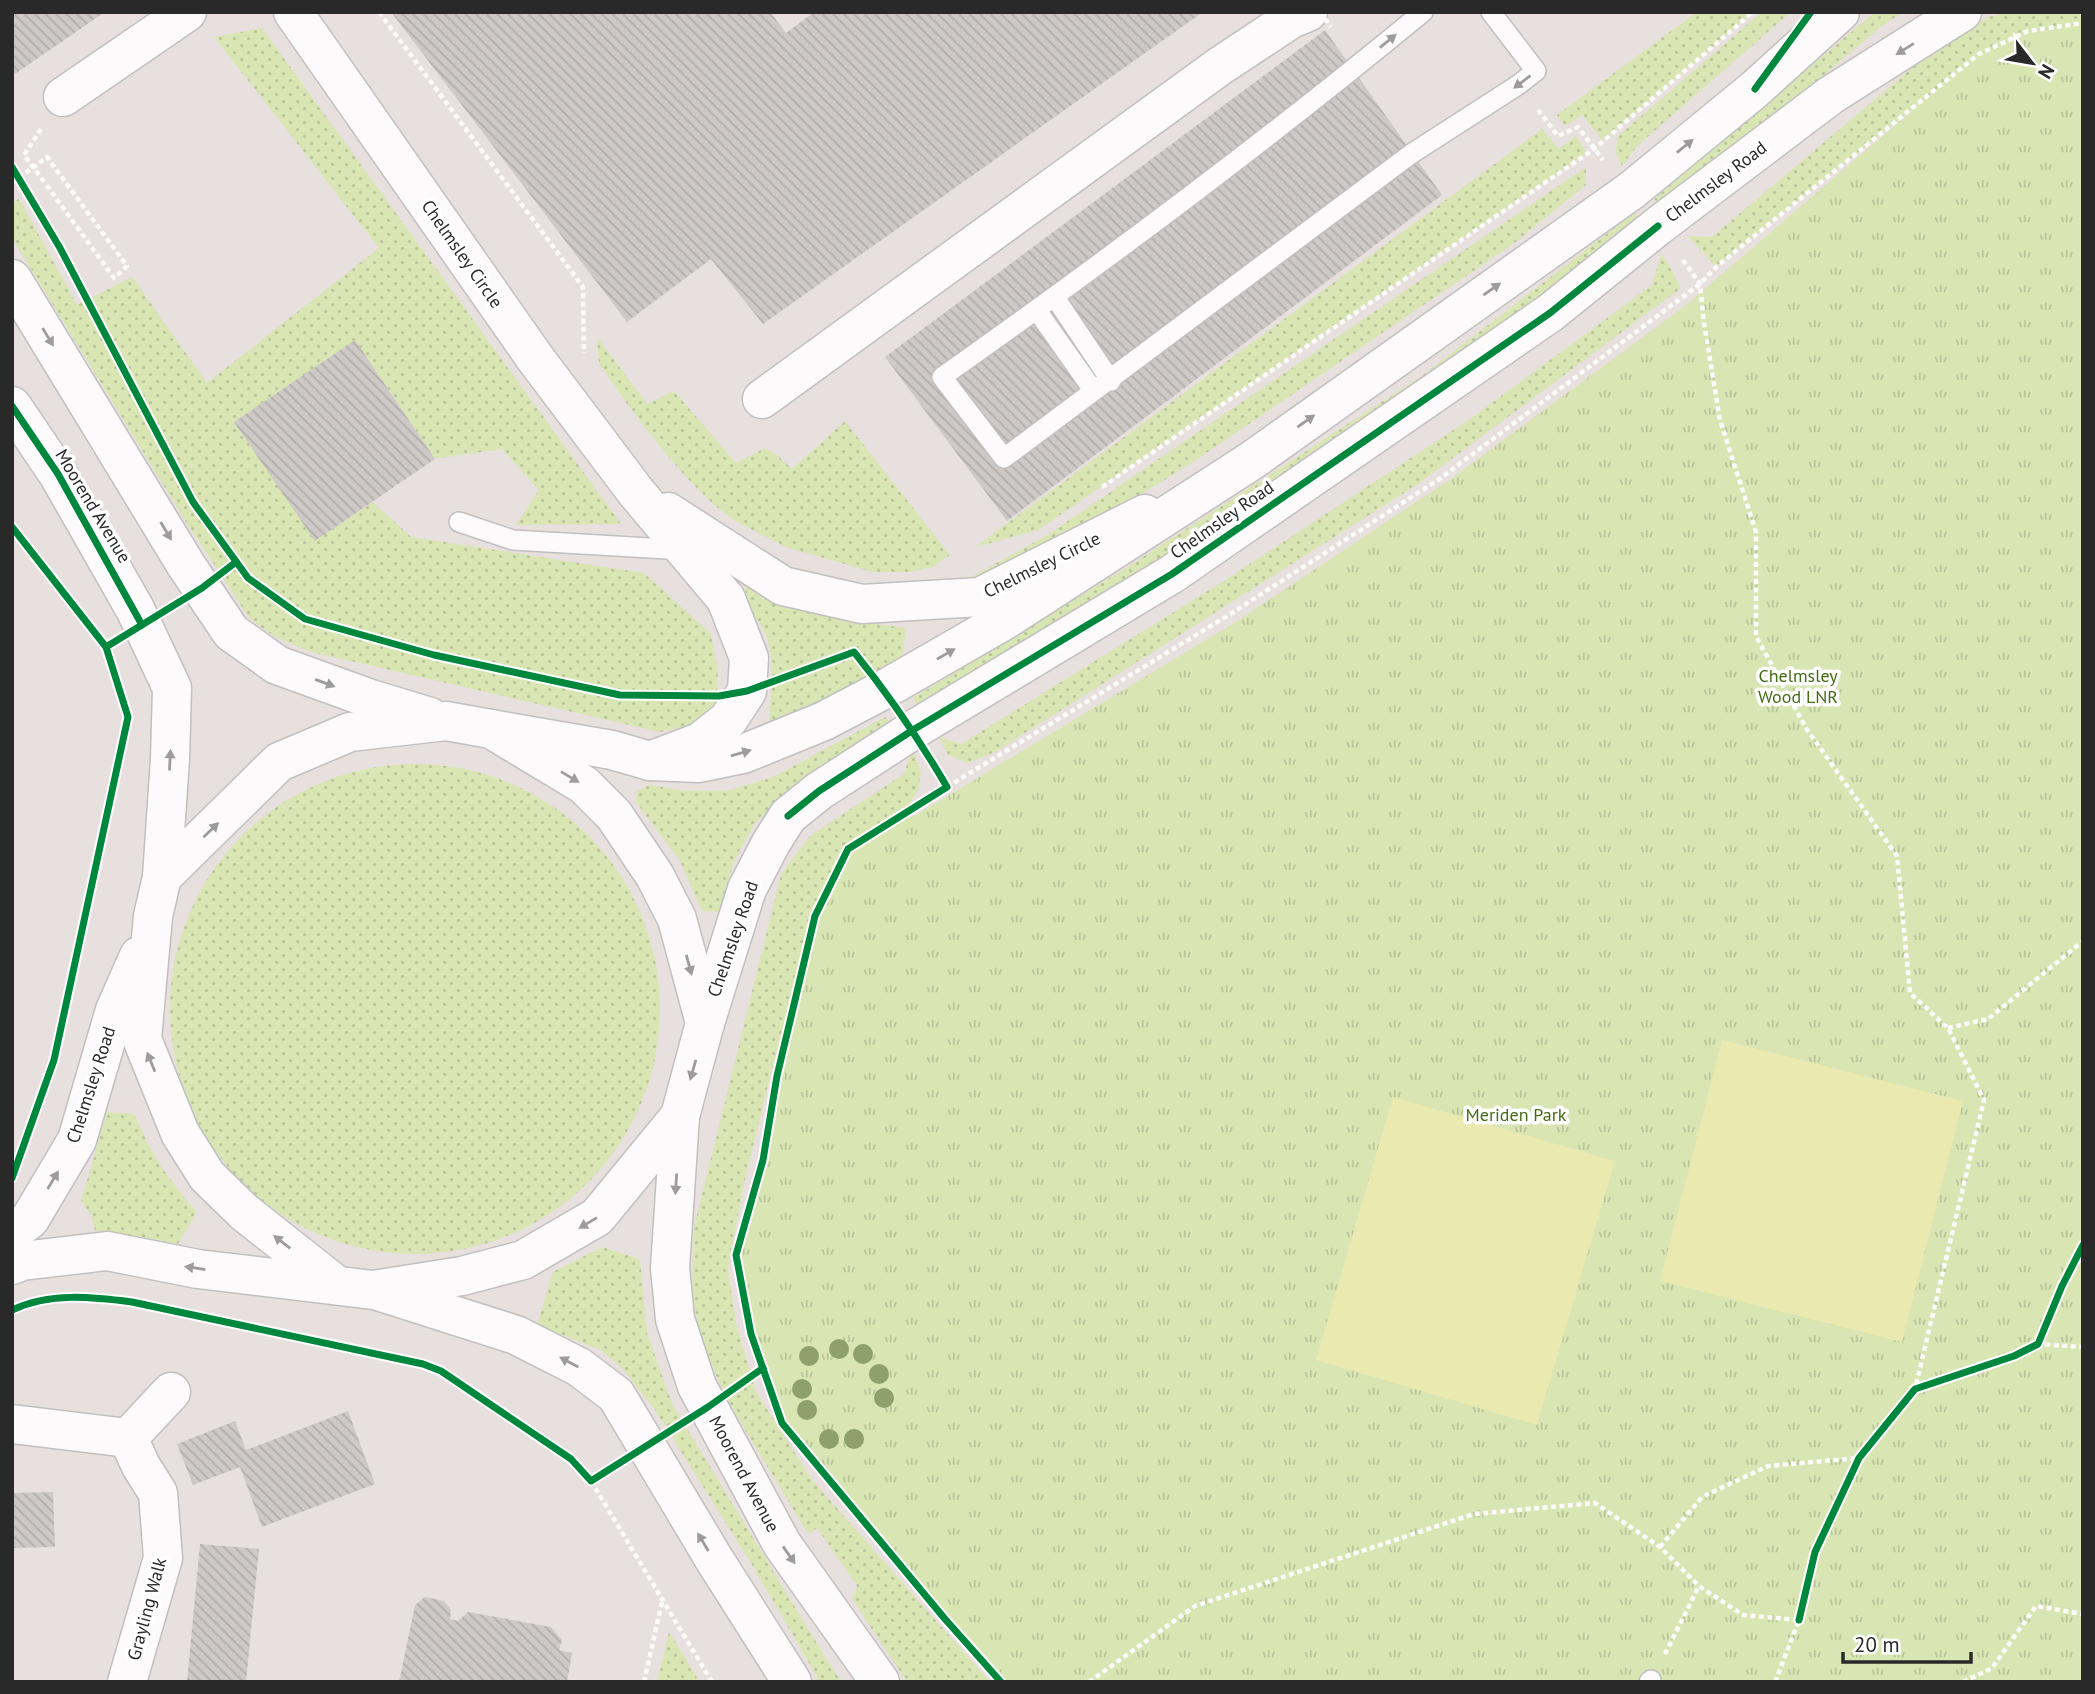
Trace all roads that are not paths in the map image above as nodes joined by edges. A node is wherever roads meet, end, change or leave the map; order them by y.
1 (187, 12) edge
2 (293, 12) edge
3 (1423, 12) edge
4 (1491, 12) edge
5 (1840, 12) edge
6 (1962, 12) edge
7 (1319, 20) edge
8 (63, 97) dead end
9 (1330, 113) dead end
10 (12, 279) edge
11 (1059, 299) junction
12 (1037, 316) junction
13 (1112, 379) junction
14 (1093, 393) junction
15 (762, 400) dead end
16 (12, 406) edge
17 (1251, 461) junction
18 (636, 492) junction
19 (458, 522) dead end
20 (685, 550) junction
21 (446, 721) junction
22 (491, 729) junction
23 (650, 761) junction
24 (162, 877) junction
25 (152, 926) junction
26 (705, 1023) junction
27 (680, 1116) junction
28 (12, 1233) edge
29 (12, 1265) edge
30 (335, 1284) junction
31 (373, 1290) junction
32 (171, 1392) dead end
33 (12, 1424) edge
34 (128, 1438) junction
35 (127, 1682) edge
36 (792, 1682) edge
37 (880, 1682) edge

1 - 8 street
2 - 18 street, Chelmsley Circle
14 -> 3 lane
4 -> 13 lane
17 -> 5 street, Chelmsley Road
6 -> 26 street, Chelmsley Road
7 - 15 street
9 - 11 lane
10 -> 21 street
11 - 12 lane
11 - 13 lane
12 - 13 lane
12 - 14 lane
12 - 14 lane
13 - 14 lane
24 -> 16 street, Moorend Avenue
17 - 18 street, Chelmsley Circle
23 -> 17 street, Chelmsley Road
18 - 20 street, Chelmsley Circle
19 - 20 lane
20 - 23 street, Chelmsley Circle
21 - 22 street, Chelmsley Road
24 -> 21 street
22 - 23 street, Chelmsley Road
22 -> 26 street
24 - 25 street, Moorend Avenue
28 -> 25 street, Chelmsley Road
30 -> 25 street
26 -> 27 street, Chelmsley Road
27 -> 31 street
27 -> 37 street, Moorend Avenue
30 -> 29 street
30 - 31 street
36 -> 31 street
32 - 34 street
33 - 34 street
34 - 35 street, Grayling Walk

